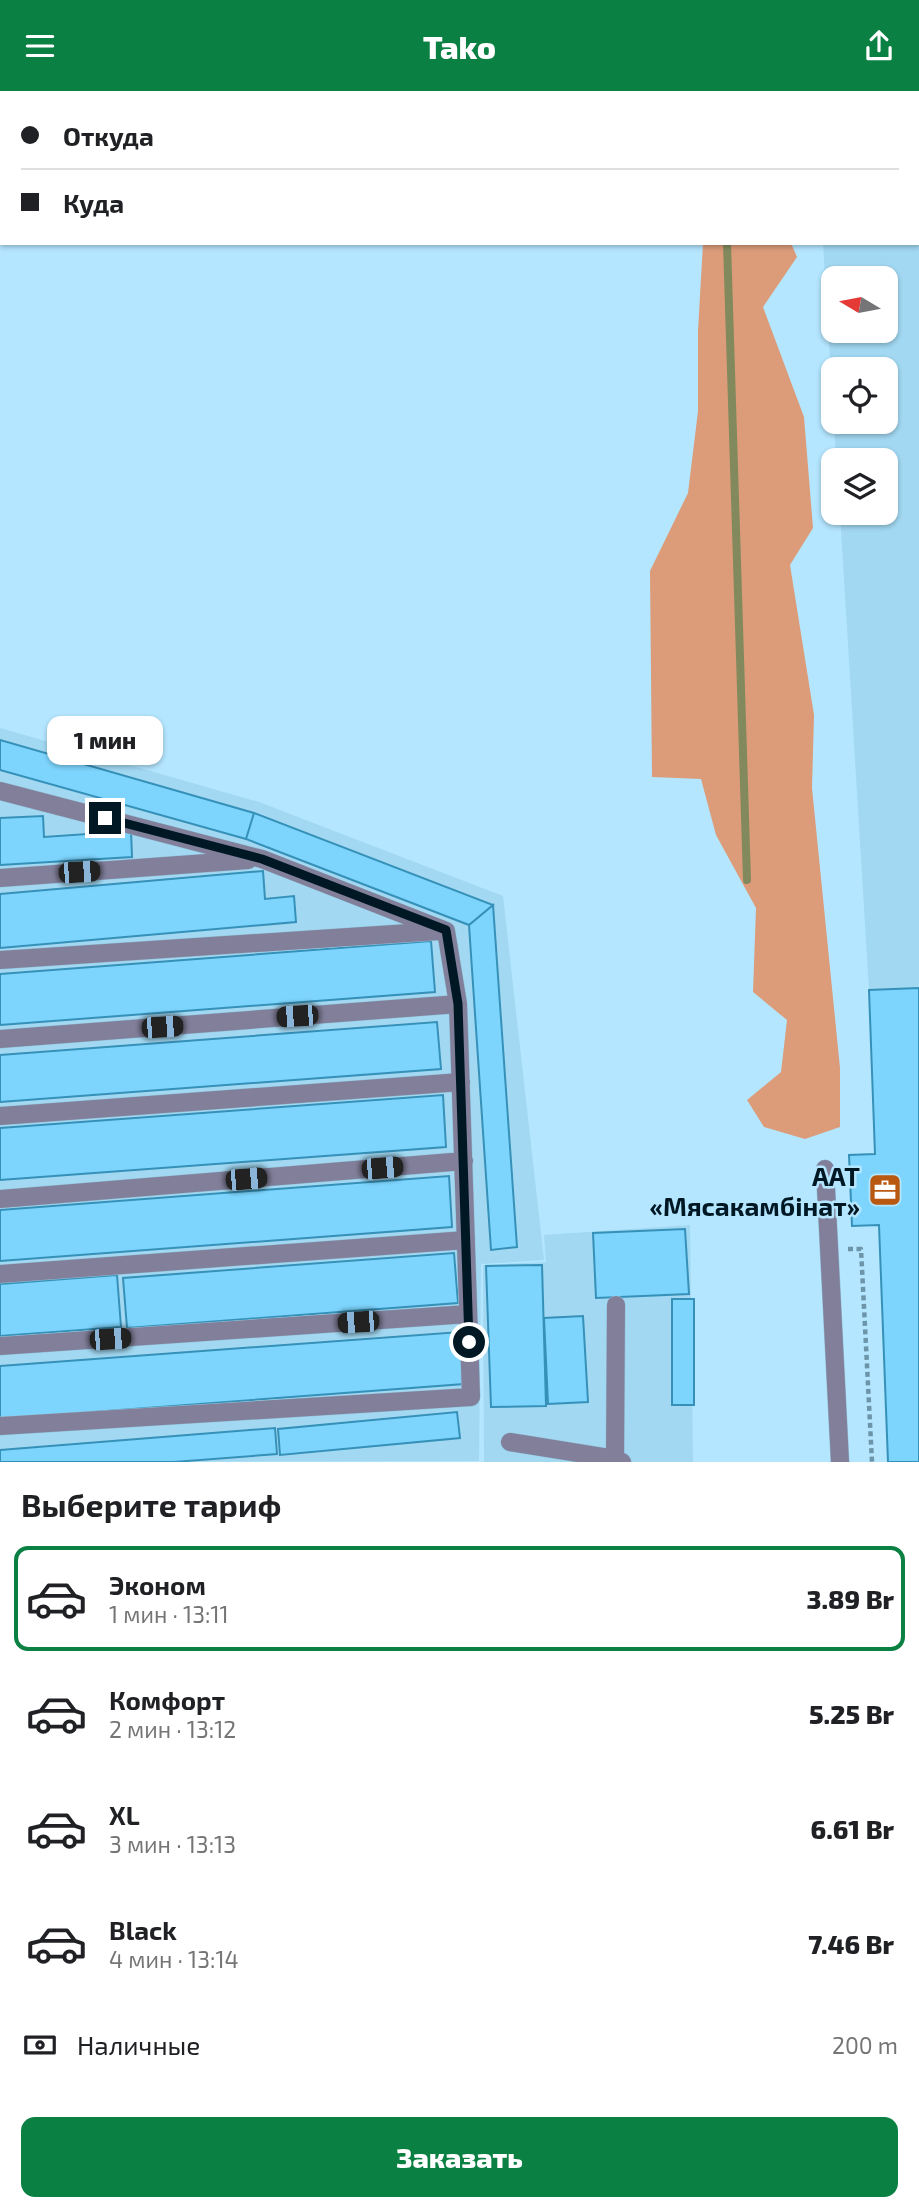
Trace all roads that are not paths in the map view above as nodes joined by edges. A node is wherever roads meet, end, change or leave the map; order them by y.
1 (0, 791) edge
2 (262, 859) junction
3 (0, 878) edge
4 (446, 930) junction
5 (0, 960) edge
6 (458, 1004) junction
7 (0, 1039) edge
8 (461, 1082) junction
9 (0, 1116) edge
10 (464, 1161) junction
11 (825, 1169) dead end
12 (0, 1199) edge
13 (466, 1240) junction
14 (0, 1274) edge
15 (616, 1305) dead end
16 (468, 1314) junction
17 (0, 1346) edge
18 (0, 1426) edge
19 (510, 1442) dead end
20 (618, 1461) edge
21 (841, 1462) edge

1 - 2 lane
2 - 3 lane
2 - 4 lane
4 - 5 lane
4 - 6 lane
6 - 7 lane
6 - 8 lane
8 - 9 lane
8 - 10 lane
10 - 12 lane
10 - 13 lane
11 - 21 lane
13 - 14 lane
13 - 16 lane
15 - 20 lane
16 - 17 lane
16 - 18 lane
19 - 20 lane

